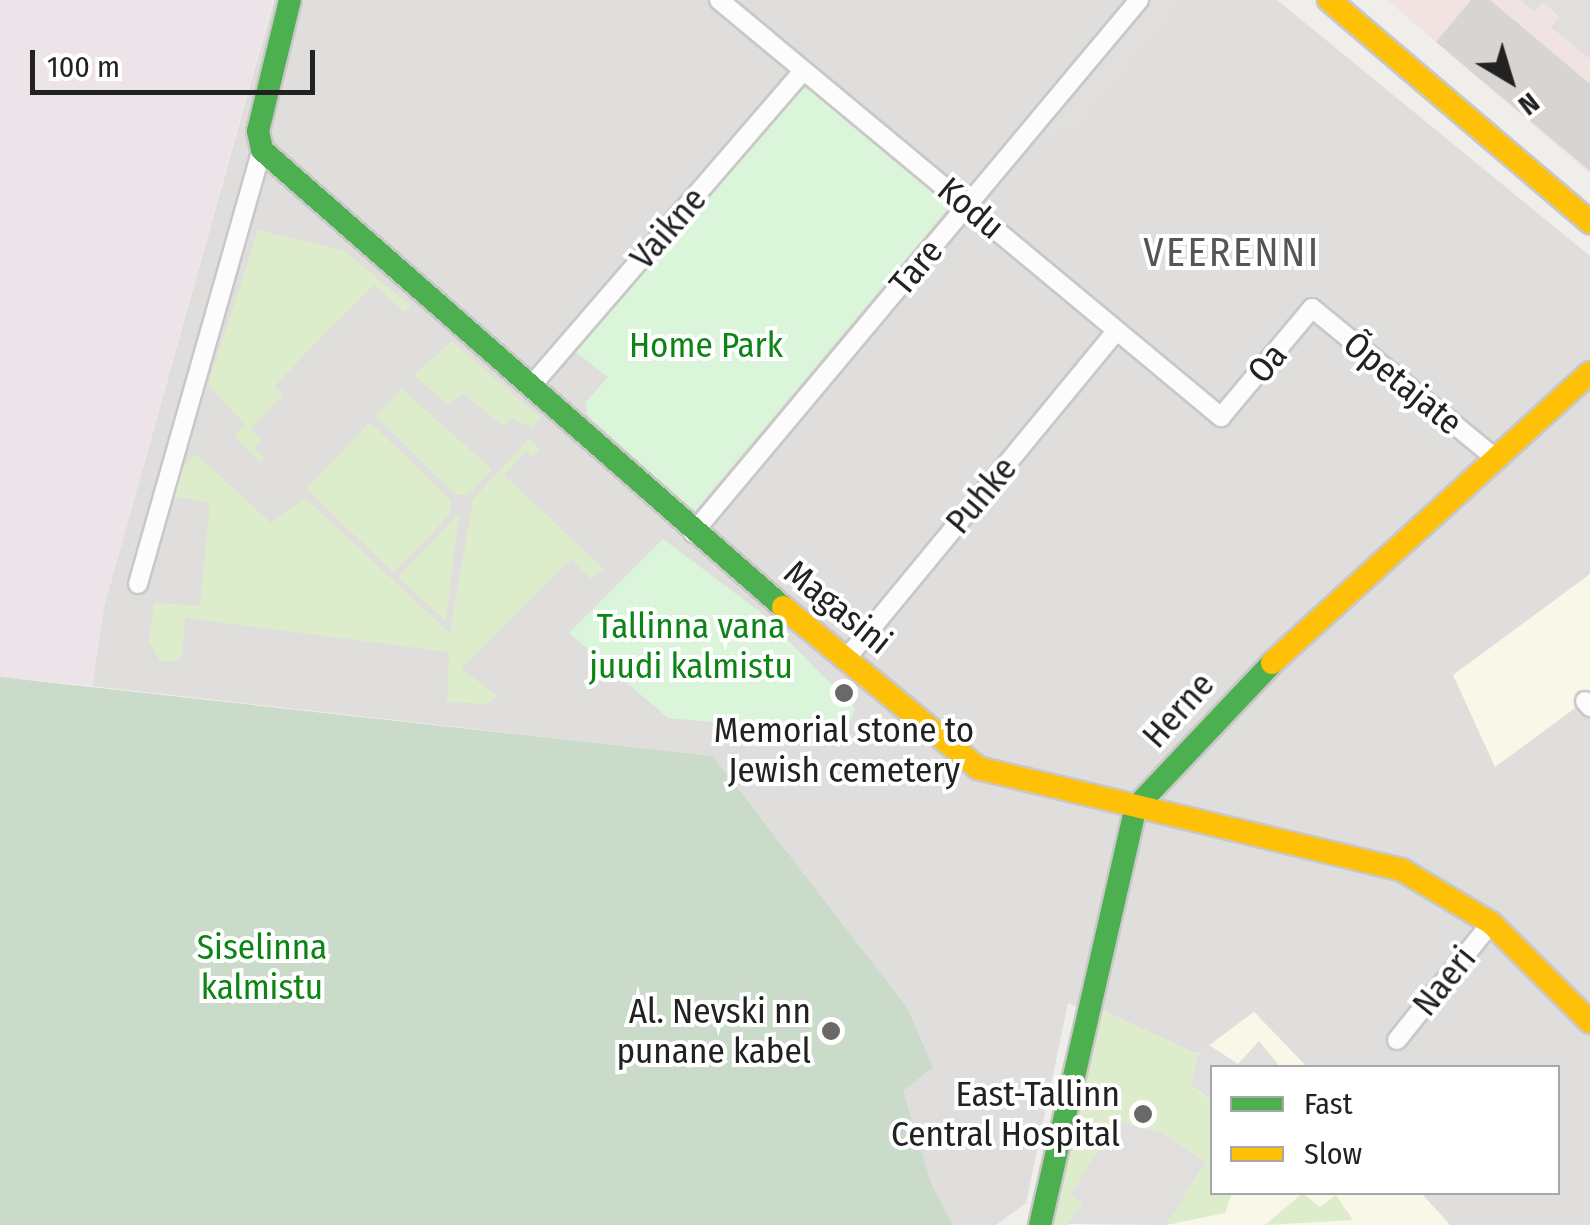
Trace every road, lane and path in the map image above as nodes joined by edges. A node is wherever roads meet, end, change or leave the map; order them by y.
1 (290, 0) edge
2 (719, 0) edge
3 (1139, 0) edge
4 (1329, 0) edge
5 (803, 71) junction
6 (262, 150) junction
7 (968, 204) junction
8 (1590, 222) edge
9 (1312, 308) joint
10 (1116, 332) junction
11 (1590, 373) edge
12 (532, 385) junction
13 (1221, 418) joint
14 (1494, 457) junction
15 (693, 534) junction
16 (138, 584) dead end
17 (846, 658) junction
18 (1136, 806) junction
19 (1491, 923) junction
20 (1590, 1022) edge
21 (1397, 1040) dead end
22 (1040, 1225) edge

1 - 6 street
2 - 5 street, Kodu
3 - 7 street, Tare
4 - 8 street
5 - 7 street, Kodu
5 - 12 street, Vaikne
6 - 12 street, Magasini
6 - 16 street
7 - 10 street, Kodu
7 - 15 street, Tare
9 - 13 street, Oa
9 - 14 street, Õpetajate
10 - 13 street, Kodu
10 - 17 street, Puhke
11 - 14 street, Herne
12 - 15 street, Magasini
14 - 18 street, Herne
15 - 17 street, Magasini
17 - 18 street, Magasini
18 - 19 street, Magasini
18 - 22 street, Herne
19 - 20 street, Magasini
19 - 21 street, Naeri

